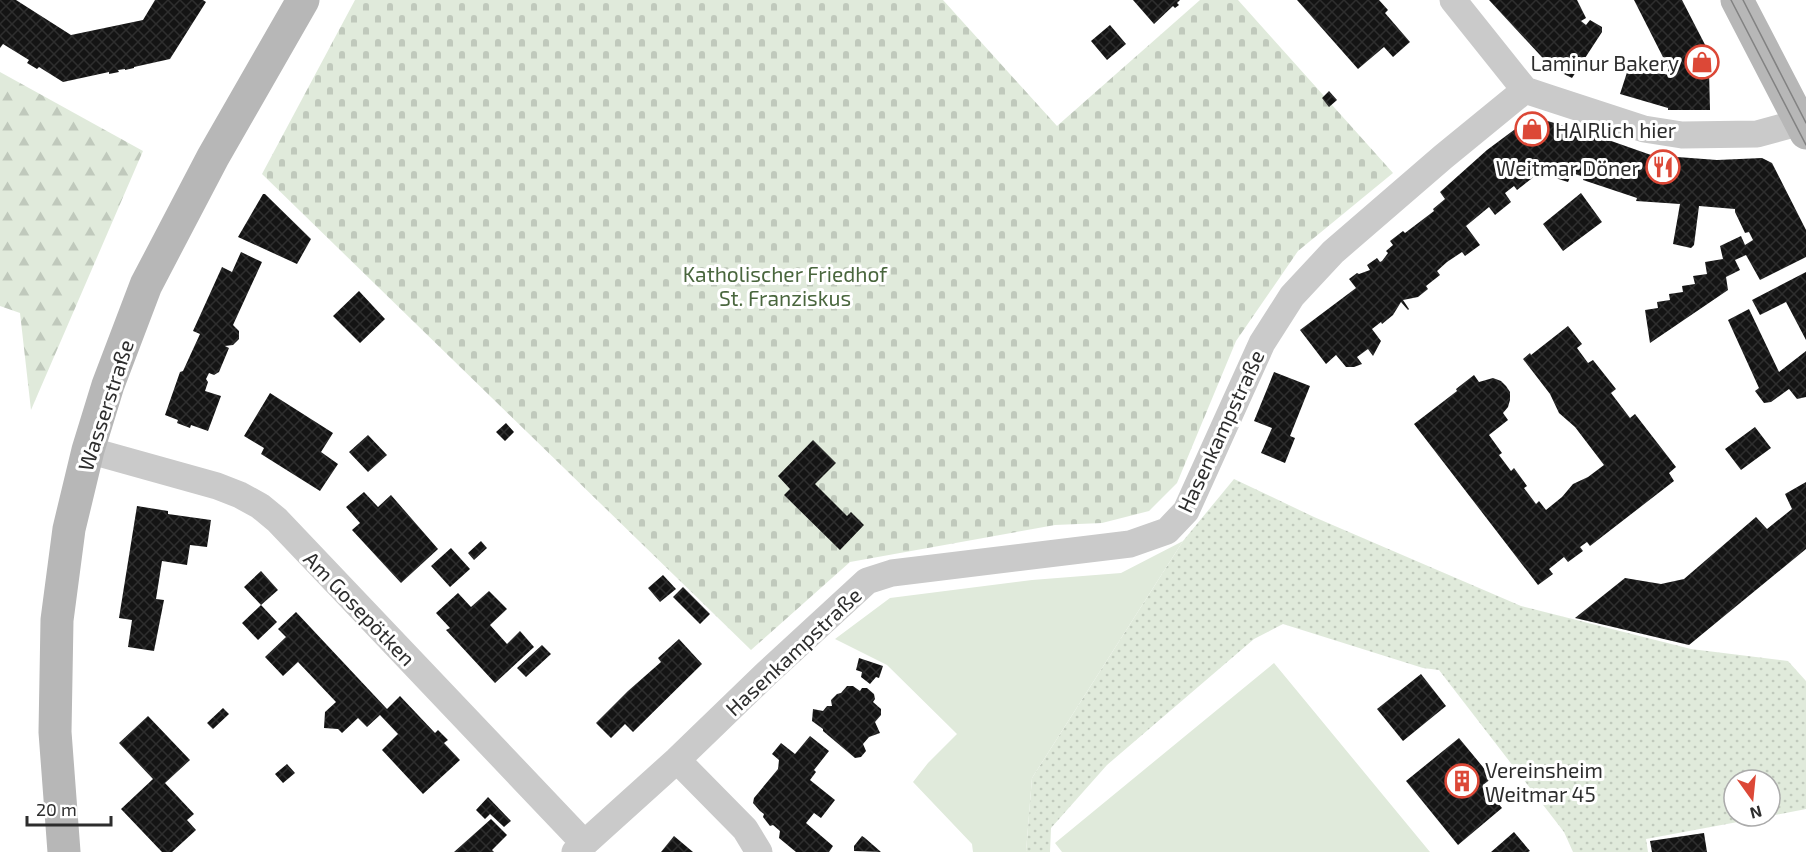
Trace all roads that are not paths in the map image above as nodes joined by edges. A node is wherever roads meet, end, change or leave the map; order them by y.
1 (303, 0) edge
2 (1453, 0) edge
3 (1737, 0) edge
4 (1525, 90) junction
5 (1803, 128) edge
6 (88, 450) junction
7 (677, 760) junction
8 (579, 848) edge
9 (64, 852) edge
10 (759, 852) edge

1 - 6 main road, Wasserstraße
2 - 4 street
3 - 5 main road
4 - 5 street
4 - 7 street, Hasenkampstraße
6 - 8 street, Am Gosepötken
6 - 9 main road, Wasserstraße
7 - 8 street, Hasenkampstraße
7 - 10 street

